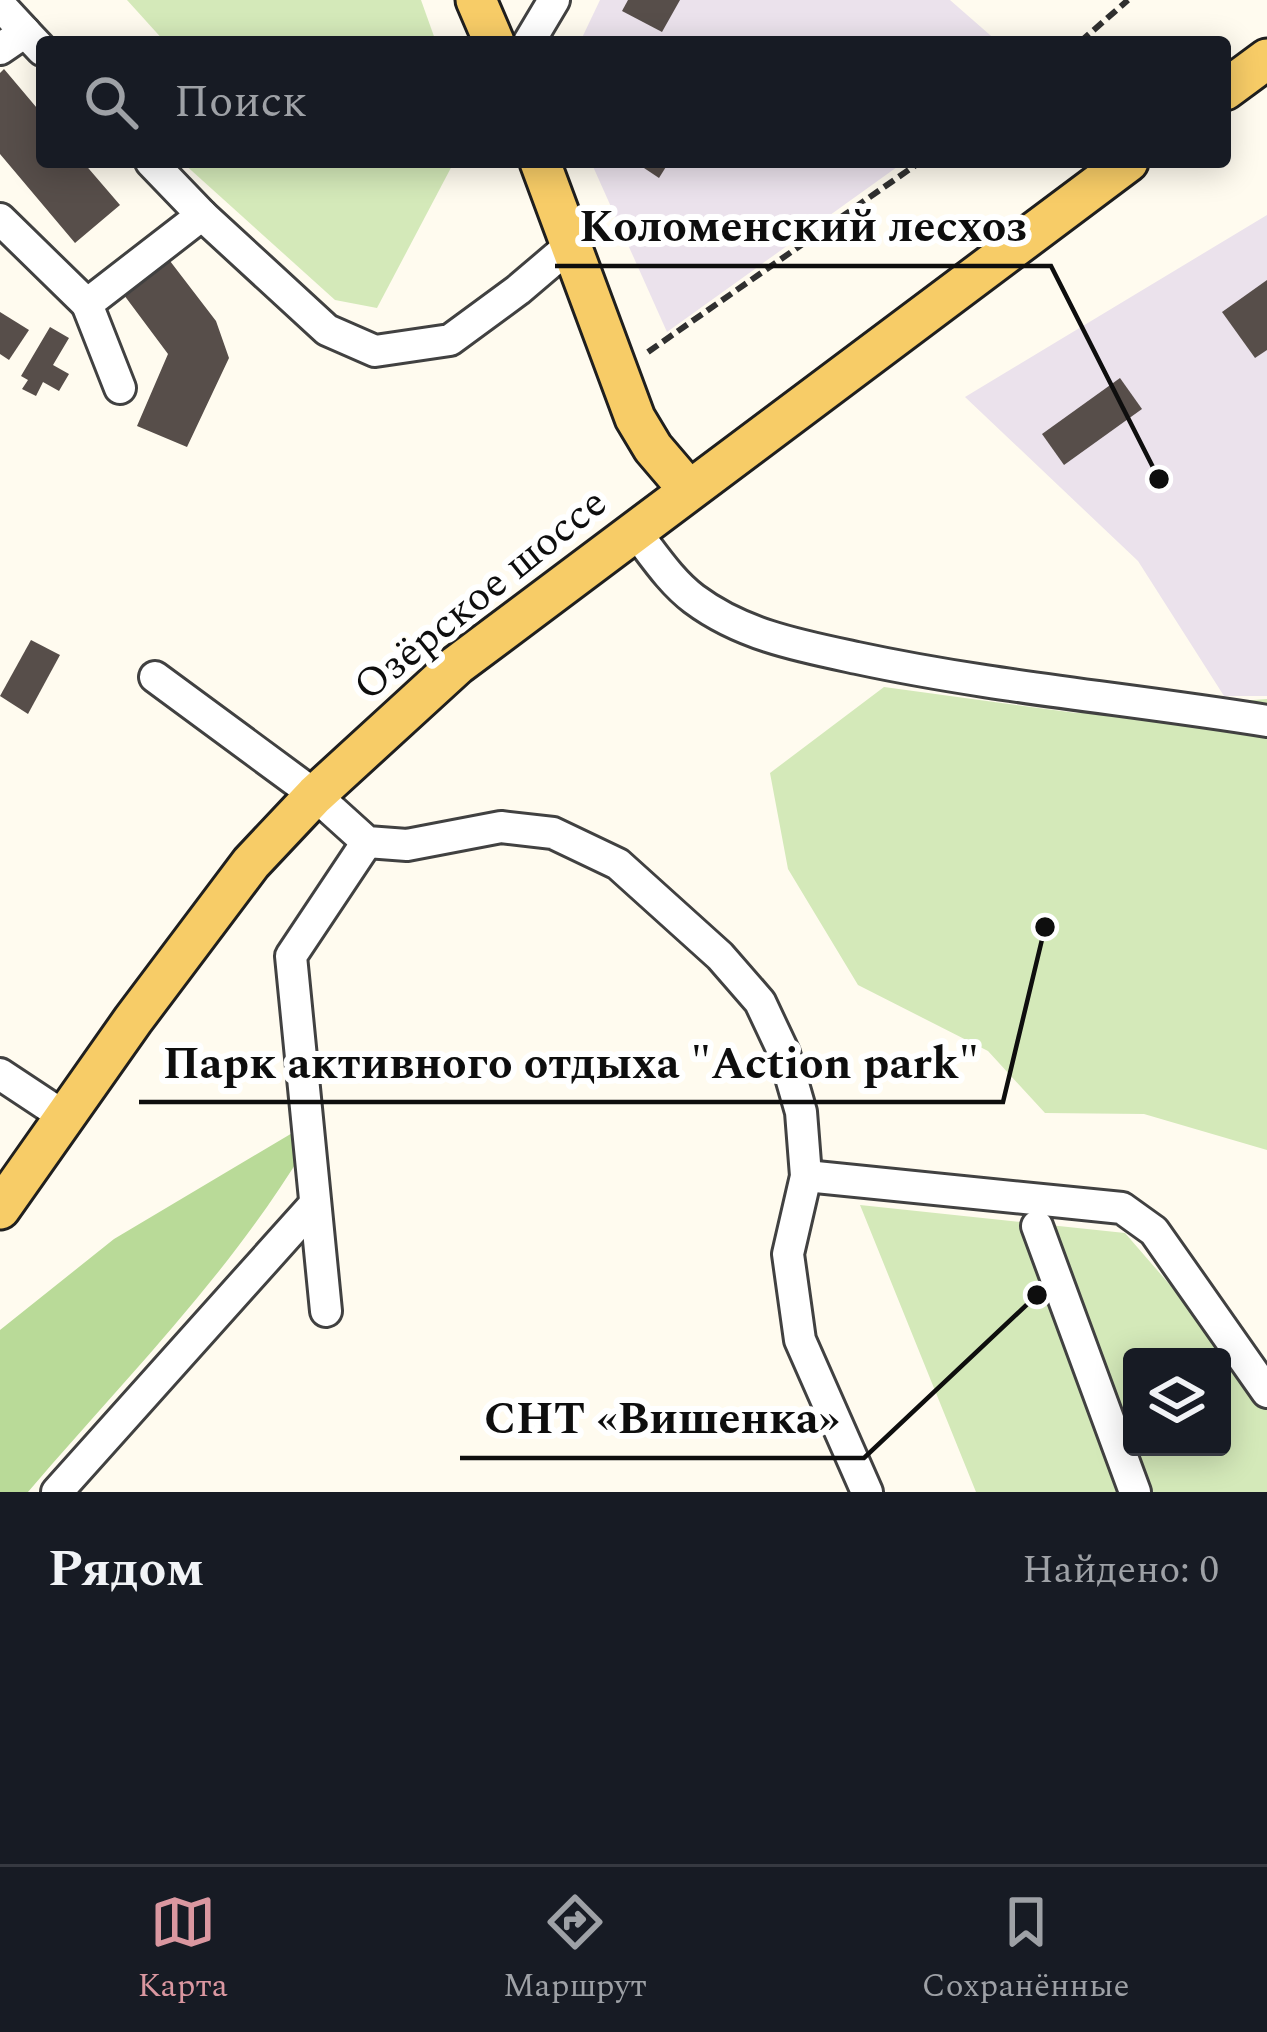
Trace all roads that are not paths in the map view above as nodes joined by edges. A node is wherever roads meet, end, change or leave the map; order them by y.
1 (476, 0) edge
2 (554, 0) edge
3 (0, 5) edge
4 (491, 36) edge
5 (533, 36) edge
6 (22, 44) edge
7 (1267, 59) edge
8 (1231, 86) edge
9 (157, 168) edge
10 (542, 168) edge
11 (1120, 168) edge
12 (202, 215) junction
13 (0, 219) edge
14 (572, 244) junction
15 (87, 304) junction
16 (120, 388) dead end
17 (688, 489) junction
18 (634, 530) junction
19 (154, 677) dead end
20 (1267, 721) edge
21 (315, 795) junction
22 (367, 842) junction
23 (0, 1074) edge
24 (65, 1117) junction
25 (806, 1176) junction
26 (315, 1204) junction
27 (0, 1210) edge
28 (1037, 1226) dead end
29 (326, 1311) dead end
30 (1267, 1392) edge
31 (56, 1492) edge
32 (867, 1492) edge
33 (1135, 1492) edge

1 - 4 main road
2 - 5 street
3 - 6 street
7 - 8 main road
9 - 12 street
10 - 14 main road
11 - 17 main road, Озёрское шоссе
12 - 14 street
12 - 15 street
13 - 15 street
14 - 17 main road
15 - 16 street
17 - 18 main road, Озёрское шоссе
18 - 20 street
18 - 21 main road, Озёрское шоссе
19 - 21 street
21 - 22 street
21 - 24 main road, Озёрское шоссе
22 - 25 street
22 - 26 street
23 - 24 street
24 - 27 main road, Озёрское шоссе
25 - 30 street
25 - 32 street
26 - 29 street
26 - 31 street
28 - 33 street

